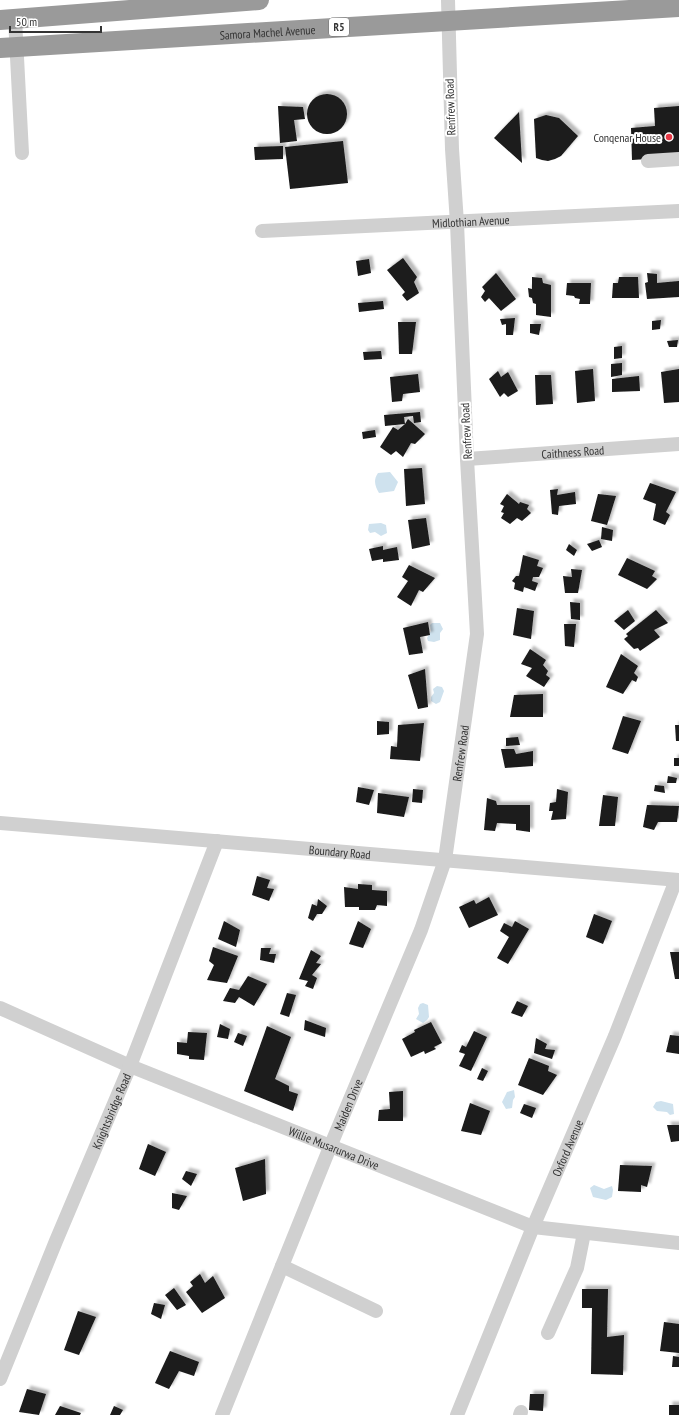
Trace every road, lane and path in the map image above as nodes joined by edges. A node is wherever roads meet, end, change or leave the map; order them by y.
1 (259, 0) edge
2 (448, 0) edge
3 (679, 7) edge
4 (8, 19) edge
5 (448, 21) junction
6 (8, 48) edge
7 (22, 153) dead end
8 (679, 159) edge
9 (648, 161) dead end
10 (679, 212) edge
11 (457, 223) junction
12 (262, 231) dead end
13 (679, 444) edge
14 (467, 459) junction
15 (0, 823) edge
16 (217, 841) junction
17 (445, 860) junction
18 (678, 880) edge
19 (0, 1008) edge
20 (130, 1066) junction
21 (330, 1147) junction
22 (534, 1227) junction
23 (584, 1233) junction
24 (679, 1243) edge
25 (282, 1266) junction
26 (376, 1311) dead end
27 (548, 1333) dead end
28 (4, 1358) edge
29 (0, 1379) edge
30 (222, 1415) edge
31 (457, 1415) edge

1 - 4 highway
2 - 5 street, Renfrew Road
3 - 5 highway, Samora Machel Avenue / R5
4 - 6 street
5 - 6 highway, Samora Machel Avenue / R5
5 - 11 street, Renfrew Road
6 - 7 street
8 - 9 street
10 - 11 street, Midlothian Avenue
11 - 12 street, Midlothian Avenue
11 - 14 street, Renfrew Road
13 - 14 street, Caithness Road
14 - 17 street, Renfrew Road
15 - 16 street, Boundary Road
16 - 17 street, Boundary Road
16 - 20 street, Knightsbridge Road
17 - 18 street, Boundary Road
17 - 21 street, Maiden Drive
18 - 22 street, Oxford Avenue
19 - 20 street, Willie Musarurwa Drive
20 - 21 street, Willie Musarurwa Drive
20 - 28 street, Knightsbridge Road
21 - 22 street, Willie Musarurwa Drive
21 - 25 street, Maiden Drive
22 - 23 street, Willie Musarurwa Drive
22 - 31 street, Oxford Avenue
23 - 24 street, Willie Musarurwa Drive
23 - 27 street
25 - 26 street
25 - 30 street, Maiden Drive
28 - 29 street, Knightsbridge Road

